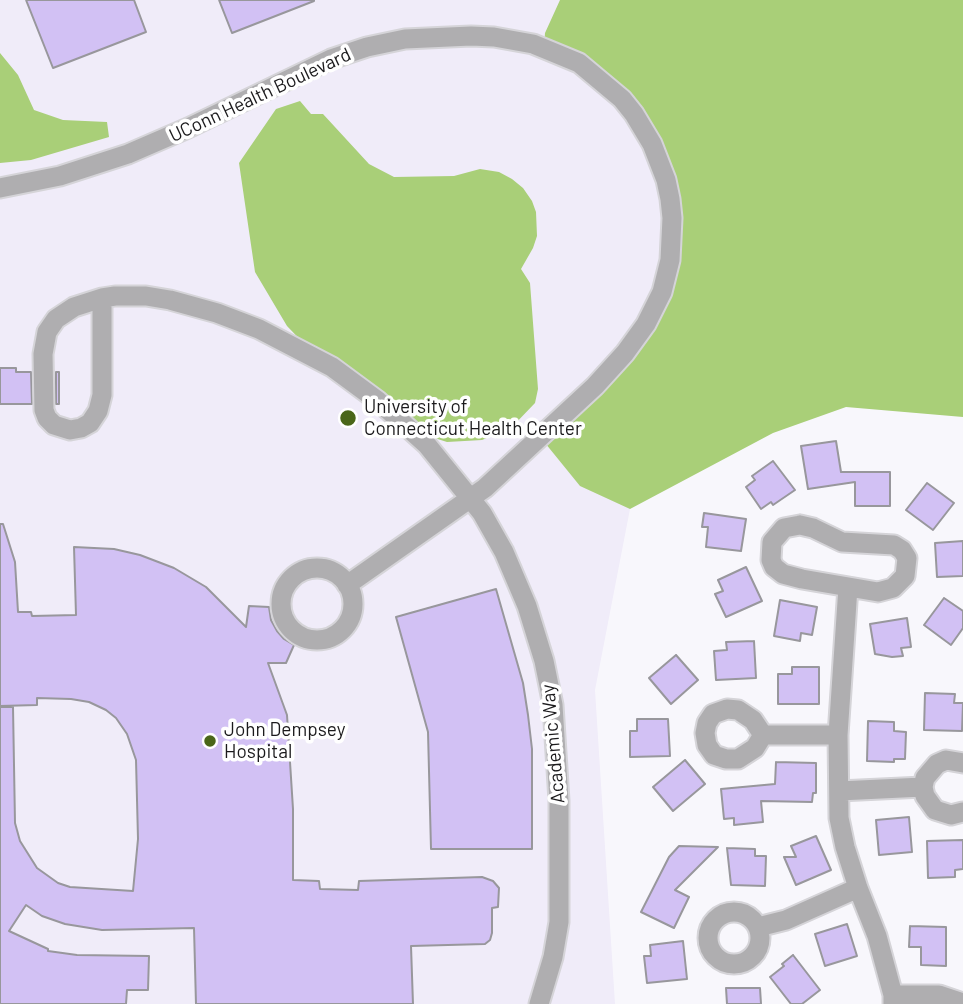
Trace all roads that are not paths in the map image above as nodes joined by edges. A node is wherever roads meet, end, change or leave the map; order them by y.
1 (0, 188) edge
2 (102, 298) junction
3 (472, 499) junction
4 (347, 585) dead end
5 (848, 587) junction
6 (763, 735) dead end
7 (838, 735) junction
8 (963, 763) edge
9 (923, 787) junction
10 (839, 791) junction
11 (963, 812) edge
12 (858, 888) junction
13 (758, 928) dead end
14 (893, 1000) edge
15 (963, 1003) edge
16 (539, 1004) edge

1 - 3 street, UConn Health Boulevard
2 - 2 street, Academic Way
2 - 3 street, Academic Way
3 - 4 street, UConn Health Boulevard
3 - 16 street, Academic Way
5 - 5 street
5 - 7 street
6 - 7 street
7 - 10 street
8 - 9 street
9 - 10 street
9 - 11 street
10 - 12 street
12 - 13 street
12 - 14 street
14 - 15 street

